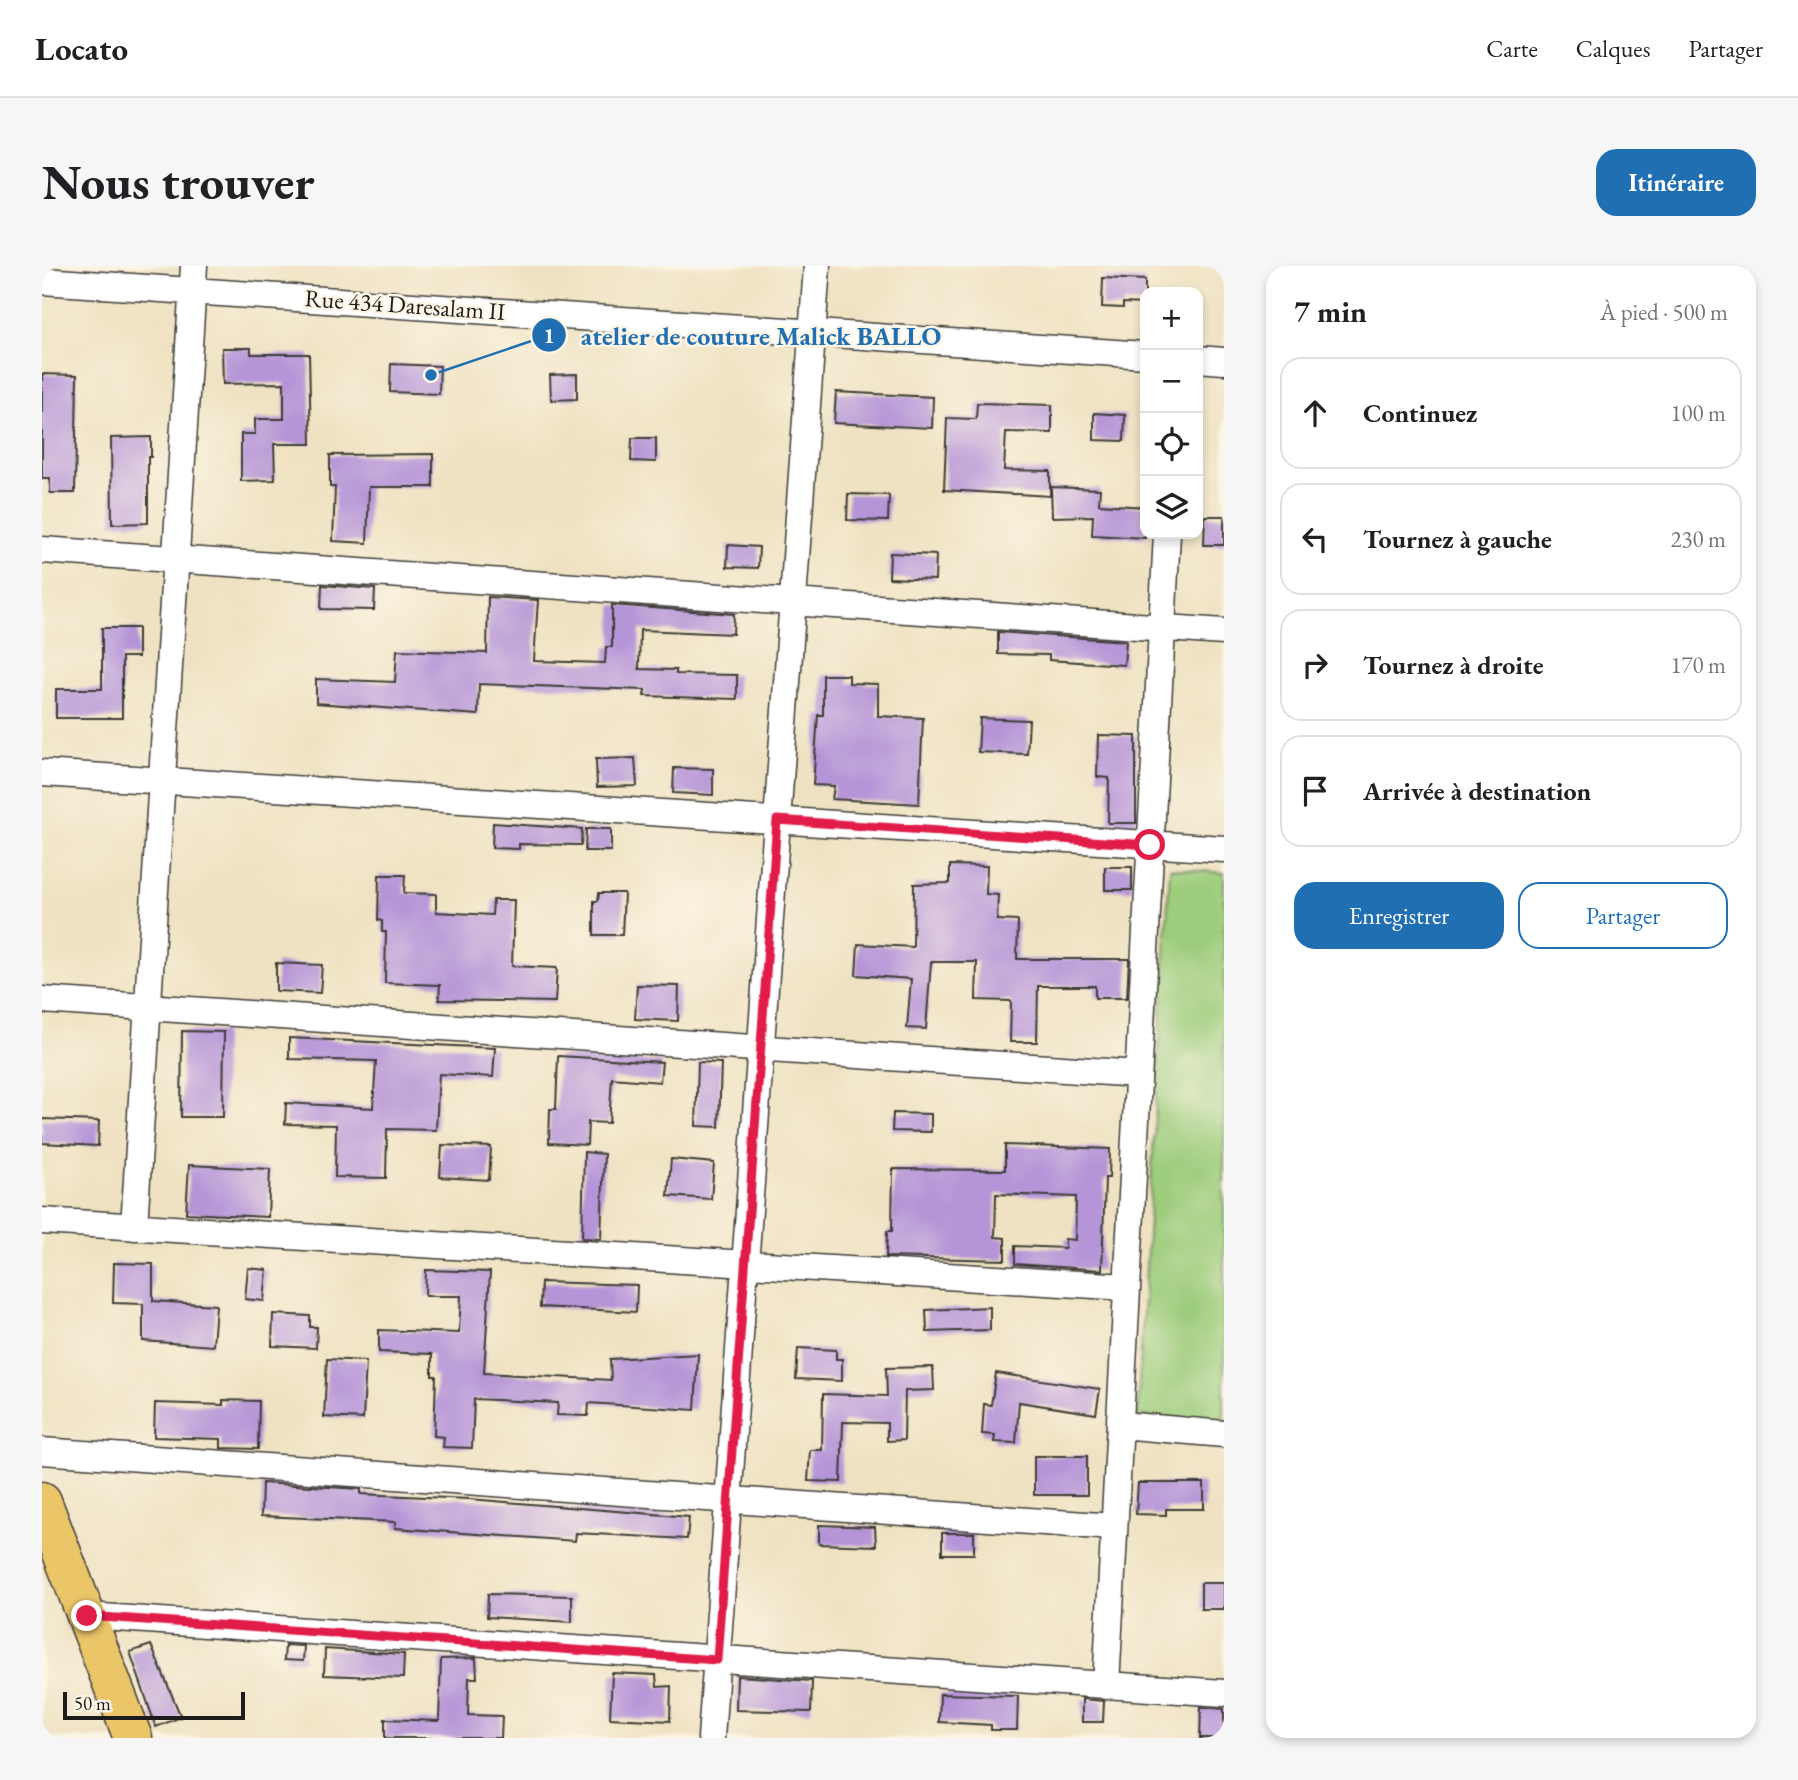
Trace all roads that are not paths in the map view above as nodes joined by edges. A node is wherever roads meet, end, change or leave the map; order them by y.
1 (817, 266) edge
2 (193, 279) edge
3 (42, 281) edge
4 (813, 333) junction
5 (1140, 355) edge
6 (1203, 359) edge
7 (1224, 361) edge
8 (1167, 539) edge
9 (42, 550) edge
10 (176, 559) junction
11 (793, 602) junction
12 (1162, 628) junction
13 (1224, 632) edge
14 (42, 773) edge
15 (162, 780) junction
16 (777, 820) junction
17 (1150, 845) junction
18 (1224, 849) edge
19 (42, 1000) edge
20 (148, 1007) junction
21 (761, 1049) junction
22 (1138, 1074) junction
23 (42, 1221) edge
24 (134, 1227) junction
25 (746, 1264) junction
26 (1127, 1287) junction
27 (1120, 1425) junction
28 (1224, 1434) edge
29 (42, 1451) edge
30 (729, 1500) junction
31 (42, 1501) edge
32 (1114, 1527) junction
33 (87, 1616) junction
34 (717, 1660) junction
35 (1106, 1686) junction
36 (1224, 1693) edge
37 (133, 1738) edge
38 (711, 1738) edge

1 - 4 street
2 - 3 street, Rue 434 Daresalam II
2 - 4 street, Rue 434 Daresalam II
2 - 10 street
4 - 5 street, Rue 434 Daresalam II
4 - 11 street
6 - 7 street
8 - 12 street
9 - 10 street
10 - 11 street
10 - 15 street
11 - 12 street
11 - 16 street
12 - 13 street
12 - 17 street
14 - 15 street
15 - 16 street
15 - 20 street
16 - 17 street
16 - 21 street
17 - 18 street
17 - 22 street
19 - 20 street
20 - 21 street
20 - 24 street
21 - 22 street
21 - 25 street
22 - 26 street
23 - 24 street
24 - 25 street
25 - 26 street
25 - 30 street
26 - 27 street
27 - 28 street
27 - 32 street
29 - 30 street
30 - 32 street
30 - 34 street
31 - 33 main road
32 - 35 street
33 - 34 street
33 - 37 main road
34 - 35 street
34 - 38 street
35 - 36 street

